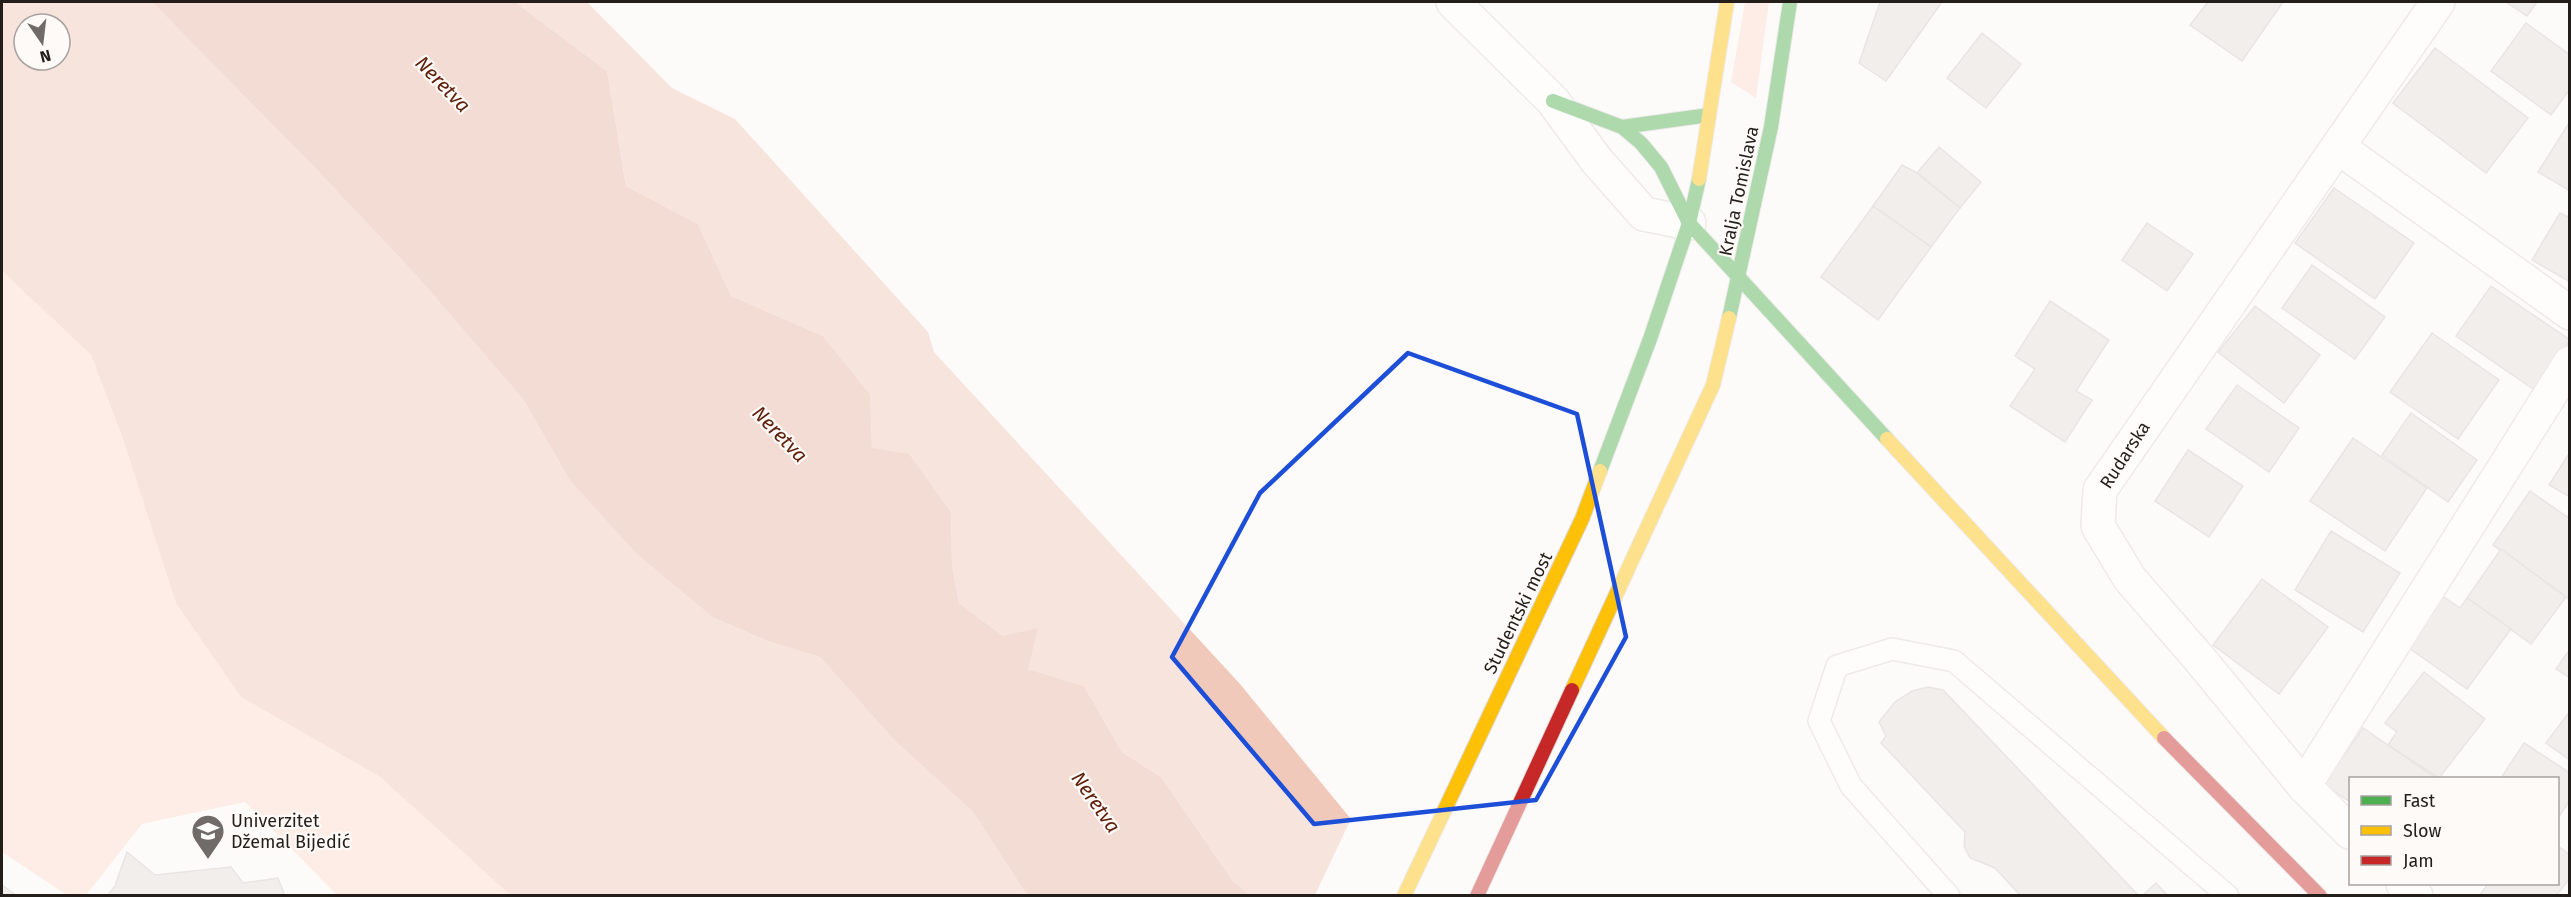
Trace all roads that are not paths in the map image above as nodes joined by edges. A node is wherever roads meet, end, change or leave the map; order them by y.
1 (1453, 2) edge
2 (1727, 2) edge
3 (1790, 2) edge
4 (2425, 6) edge
5 (1553, 101) junction
6 (1709, 115) junction
7 (1622, 127) junction
8 (2338, 147) junction
9 (1689, 223) junction
10 (1739, 278) junction
11 (2570, 313) edge
12 (2570, 363) edge
13 (2304, 786) junction
14 (2349, 831) edge
15 (2404, 885) edge
16 (1404, 896) edge
17 (1477, 896) edge
18 (1948, 896) edge
19 (2228, 896) edge
20 (2320, 896) edge
21 (2416, 896) edge

1 - 5 street
2 - 6 main road
3 - 10 main road, Kralja Tomislava
4 - 8 street, Rudarska
5 - 7 main road
5 - 9 street
6 - 7 main road
6 - 9 main road
7 - 9 main road
8 - 11 street
8 - 13 street, Rudarska
9 - 10 main road
9 - 16 main road, Studentski most
10 - 17 main road, Kralja Tomislava
10 - 20 main road
12 - 13 street
13 - 14 street, Rudarska
15 - 21 street
18 - 19 lane

